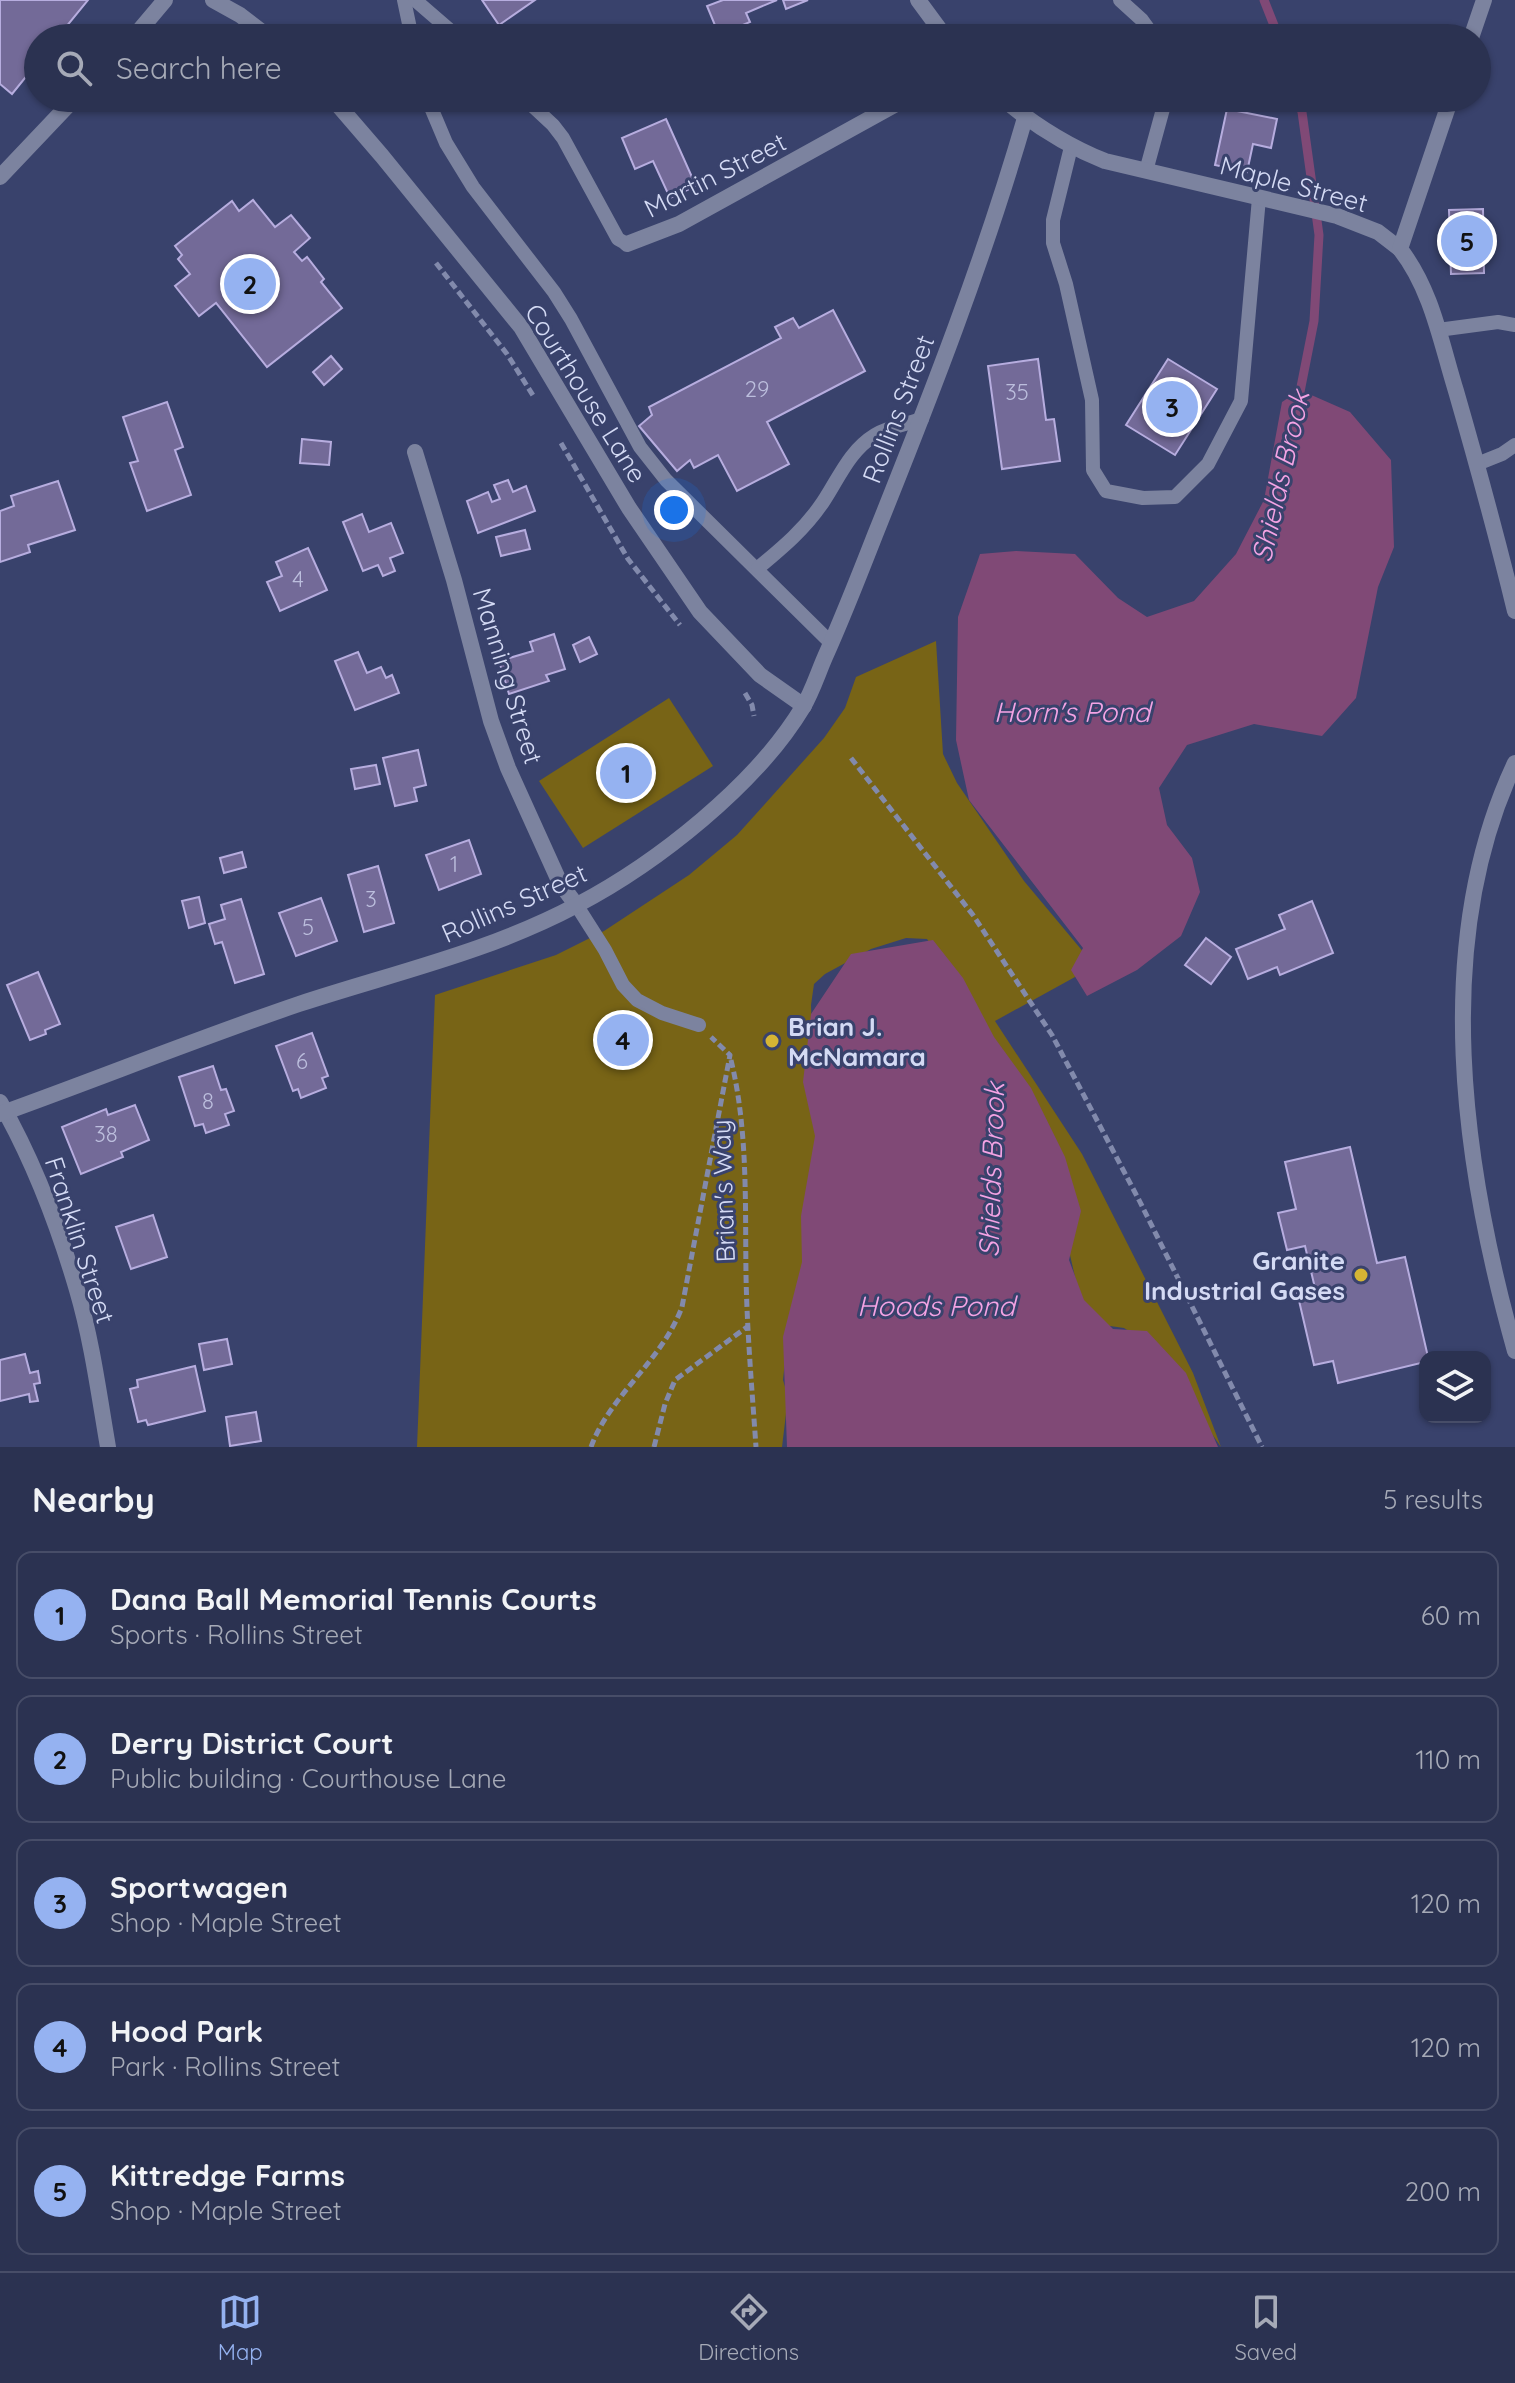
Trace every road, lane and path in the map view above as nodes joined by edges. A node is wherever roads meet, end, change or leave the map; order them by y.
1 (165, 0) edge
2 (213, 0) edge
3 (404, 0) edge
4 (415, 0) edge
5 (918, 0) edge
6 (1120, 0) edge
7 (1484, 0) edge
8 (145, 24) edge
9 (252, 24) edge
10 (409, 24) edge
11 (443, 24) edge
12 (936, 24) edge
13 (1145, 24) edge
14 (1476, 24) edge
15 (62, 112) edge
16 (344, 112) edge
17 (433, 112) edge
18 (539, 112) edge
19 (882, 112) edge
20 (1018, 112) edge
21 (1162, 112) edge
22 (1446, 112) edge
23 (1025, 118) junction
24 (1071, 147) junction
25 (1146, 171) junction
26 (0, 177) edge
27 (1259, 198) junction
28 (627, 244) joint
29 (1400, 249) junction
30 (432, 257) dead end
31 (1515, 325) edge
32 (1438, 330) junction
33 (539, 405) dead end
34 (922, 419) junction
35 (555, 431) dead end
36 (1515, 445) edge
37 (415, 452) dead end
38 (1477, 464) junction
39 (758, 568) junction
40 (1515, 611) edge
41 (685, 631) dead end
42 (831, 643) junction
43 (735, 682) dead end
44 (804, 706) junction
45 (754, 716) dead end
46 (851, 758) dead end
47 (1515, 763) edge
48 (577, 906) junction
49 (699, 1025) joint
50 (730, 1055) junction
51 (2, 1109) edge
52 (747, 1327) junction
53 (1515, 1351) edge
54 (108, 1447) edge
55 (591, 1447) edge
56 (654, 1447) edge
57 (756, 1447) edge
58 (1262, 1447) edge

1 - 8 street
2 - 9 street
3 - 10 lane
4 - 11 lane
5 - 12 street
6 - 13 lane
7 - 14 street
15 - 26 street
16 - 44 street, Courthouse Lane
17 - 39 lane
18 - 28 lane
19 - 28 street, Martin Street
20 - 23 street, Maple Street
21 - 25 lane
22 - 29 street
23 - 24 street, Maple Street
23 - 34 street, Rollins Street
24 - 25 street, Maple Street
24 - 27 lane
25 - 27 street, Maple Street
27 - 29 street, Maple Street
29 - 32 street, Maple Street
30 - 33 path
31 - 32 lane
32 - 38 street, Maple Street
34 - 39 lane
34 - 42 street, Rollins Street
35 - 41 path
36 - 38 lane
37 - 48 street, Manning Street
38 - 40 street, Maple Street
39 - 42 lane
42 - 44 street, Rollins Street
43 - 45 path
44 - 48 street, Rollins Street
46 - 58 path
47 - 53 street
48 - 49 lane
48 - 51 street, Rollins Street
49 - 50 path
50 - 52 path, Brian's Way
50 - 55 path
51 - 54 street, Franklin Street
52 - 56 path
52 - 57 path, Brian's Way

